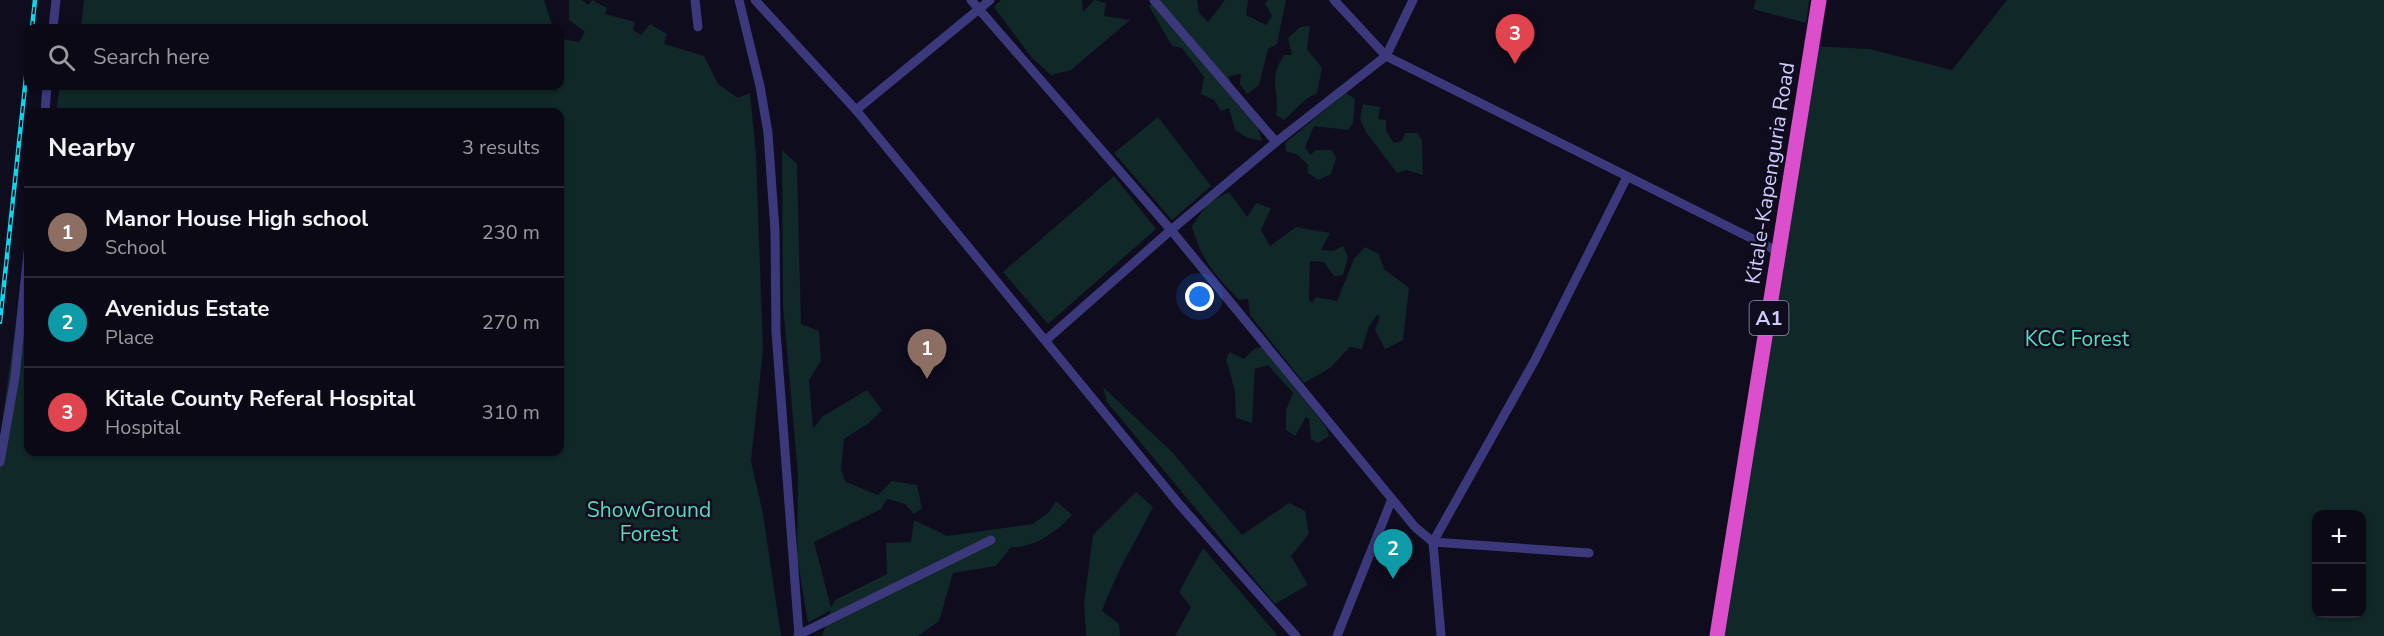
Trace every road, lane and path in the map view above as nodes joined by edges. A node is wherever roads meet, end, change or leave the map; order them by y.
1 (56, 0) edge
2 (695, 0) edge
3 (739, 0) edge
4 (755, 0) edge
5 (971, 0) edge
6 (990, 0) edge
7 (1154, 0) edge
8 (1334, 0) edge
9 (1413, 0) edge
10 (1819, 0) edge
11 (979, 9) junction
12 (53, 24) edge
13 (698, 27) dead end
14 (1386, 56) junction
15 (47, 90) edge
16 (45, 108) edge
17 (856, 110) junction
18 (1276, 142) junction
19 (1627, 177) junction
20 (1171, 230) junction
21 (1779, 252) junction
22 (24, 290) edge
23 (1046, 340) junction
24 (0, 462) edge
25 (1392, 499) junction
26 (991, 540) dead end
27 (1433, 542) junction
28 (1589, 554) dead end
29 (799, 635) edge
30 (1296, 636) edge
31 (1337, 636) edge
32 (1441, 636) edge
33 (1717, 636) edge

1 - 12 street
2 - 13 street
3 - 29 street
4 - 17 street
5 - 11 street
6 - 11 street
7 - 18 street
8 - 14 street
9 - 14 street
10 - 21 highway, Kitale-Kapenguria Road / A1
11 - 17 street
11 - 20 street
14 - 18 street
14 - 19 street
15 - 16 street
17 - 23 street
18 - 20 street
19 - 21 street
19 - 27 street
20 - 23 street
20 - 25 street
21 - 33 highway, Kitale-Kapenguria Road / A1
22 - 24 street
23 - 30 street
25 - 27 street
25 - 31 street
26 - 29 street
27 - 28 street
27 - 32 street

